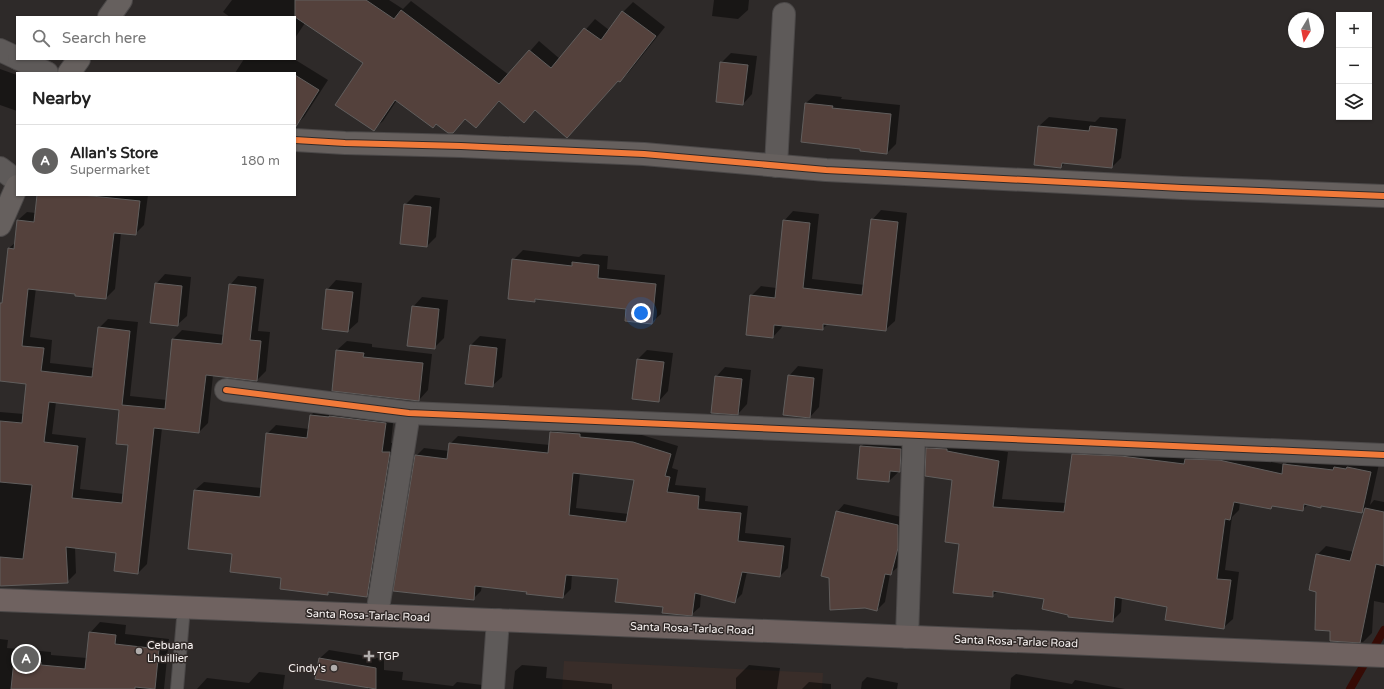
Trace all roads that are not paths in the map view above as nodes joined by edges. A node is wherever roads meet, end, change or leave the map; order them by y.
1 (121, 0) edge
2 (784, 14) dead end
3 (110, 16) edge
4 (0, 50) edge
5 (16, 58) edge
6 (20, 60) edge
7 (78, 60) edge
8 (45, 72) edge
9 (70, 72) edge
10 (296, 140) edge
11 (776, 166) junction
12 (0, 168) edge
13 (16, 180) edge
14 (16, 188) edge
15 (1384, 196) edge
16 (0, 225) edge
17 (226, 390) dead end
18 (409, 413) junction
19 (914, 435) junction
20 (1384, 456) edge
21 (0, 600) edge
22 (184, 607) junction
23 (377, 615) junction
24 (498, 620) junction
25 (907, 637) junction
26 (1384, 656) edge
27 (177, 689) edge
28 (493, 689) edge

1 - 3 street
2 - 11 street
4 - 5 street
6 - 8 street
7 - 9 street
10 - 11 street
11 - 15 street
12 - 13 street
14 - 16 street
17 - 18 street
18 - 19 street
18 - 23 street
19 - 20 street
19 - 25 street
21 - 22 highway, Santa Rosa-Tarlac Road
22 - 23 highway, Santa Rosa-Tarlac Road
22 - 27 lane
23 - 24 highway, Santa Rosa-Tarlac Road
24 - 25 highway, Santa Rosa-Tarlac Road
24 - 28 street
25 - 26 highway, Santa Rosa-Tarlac Road

